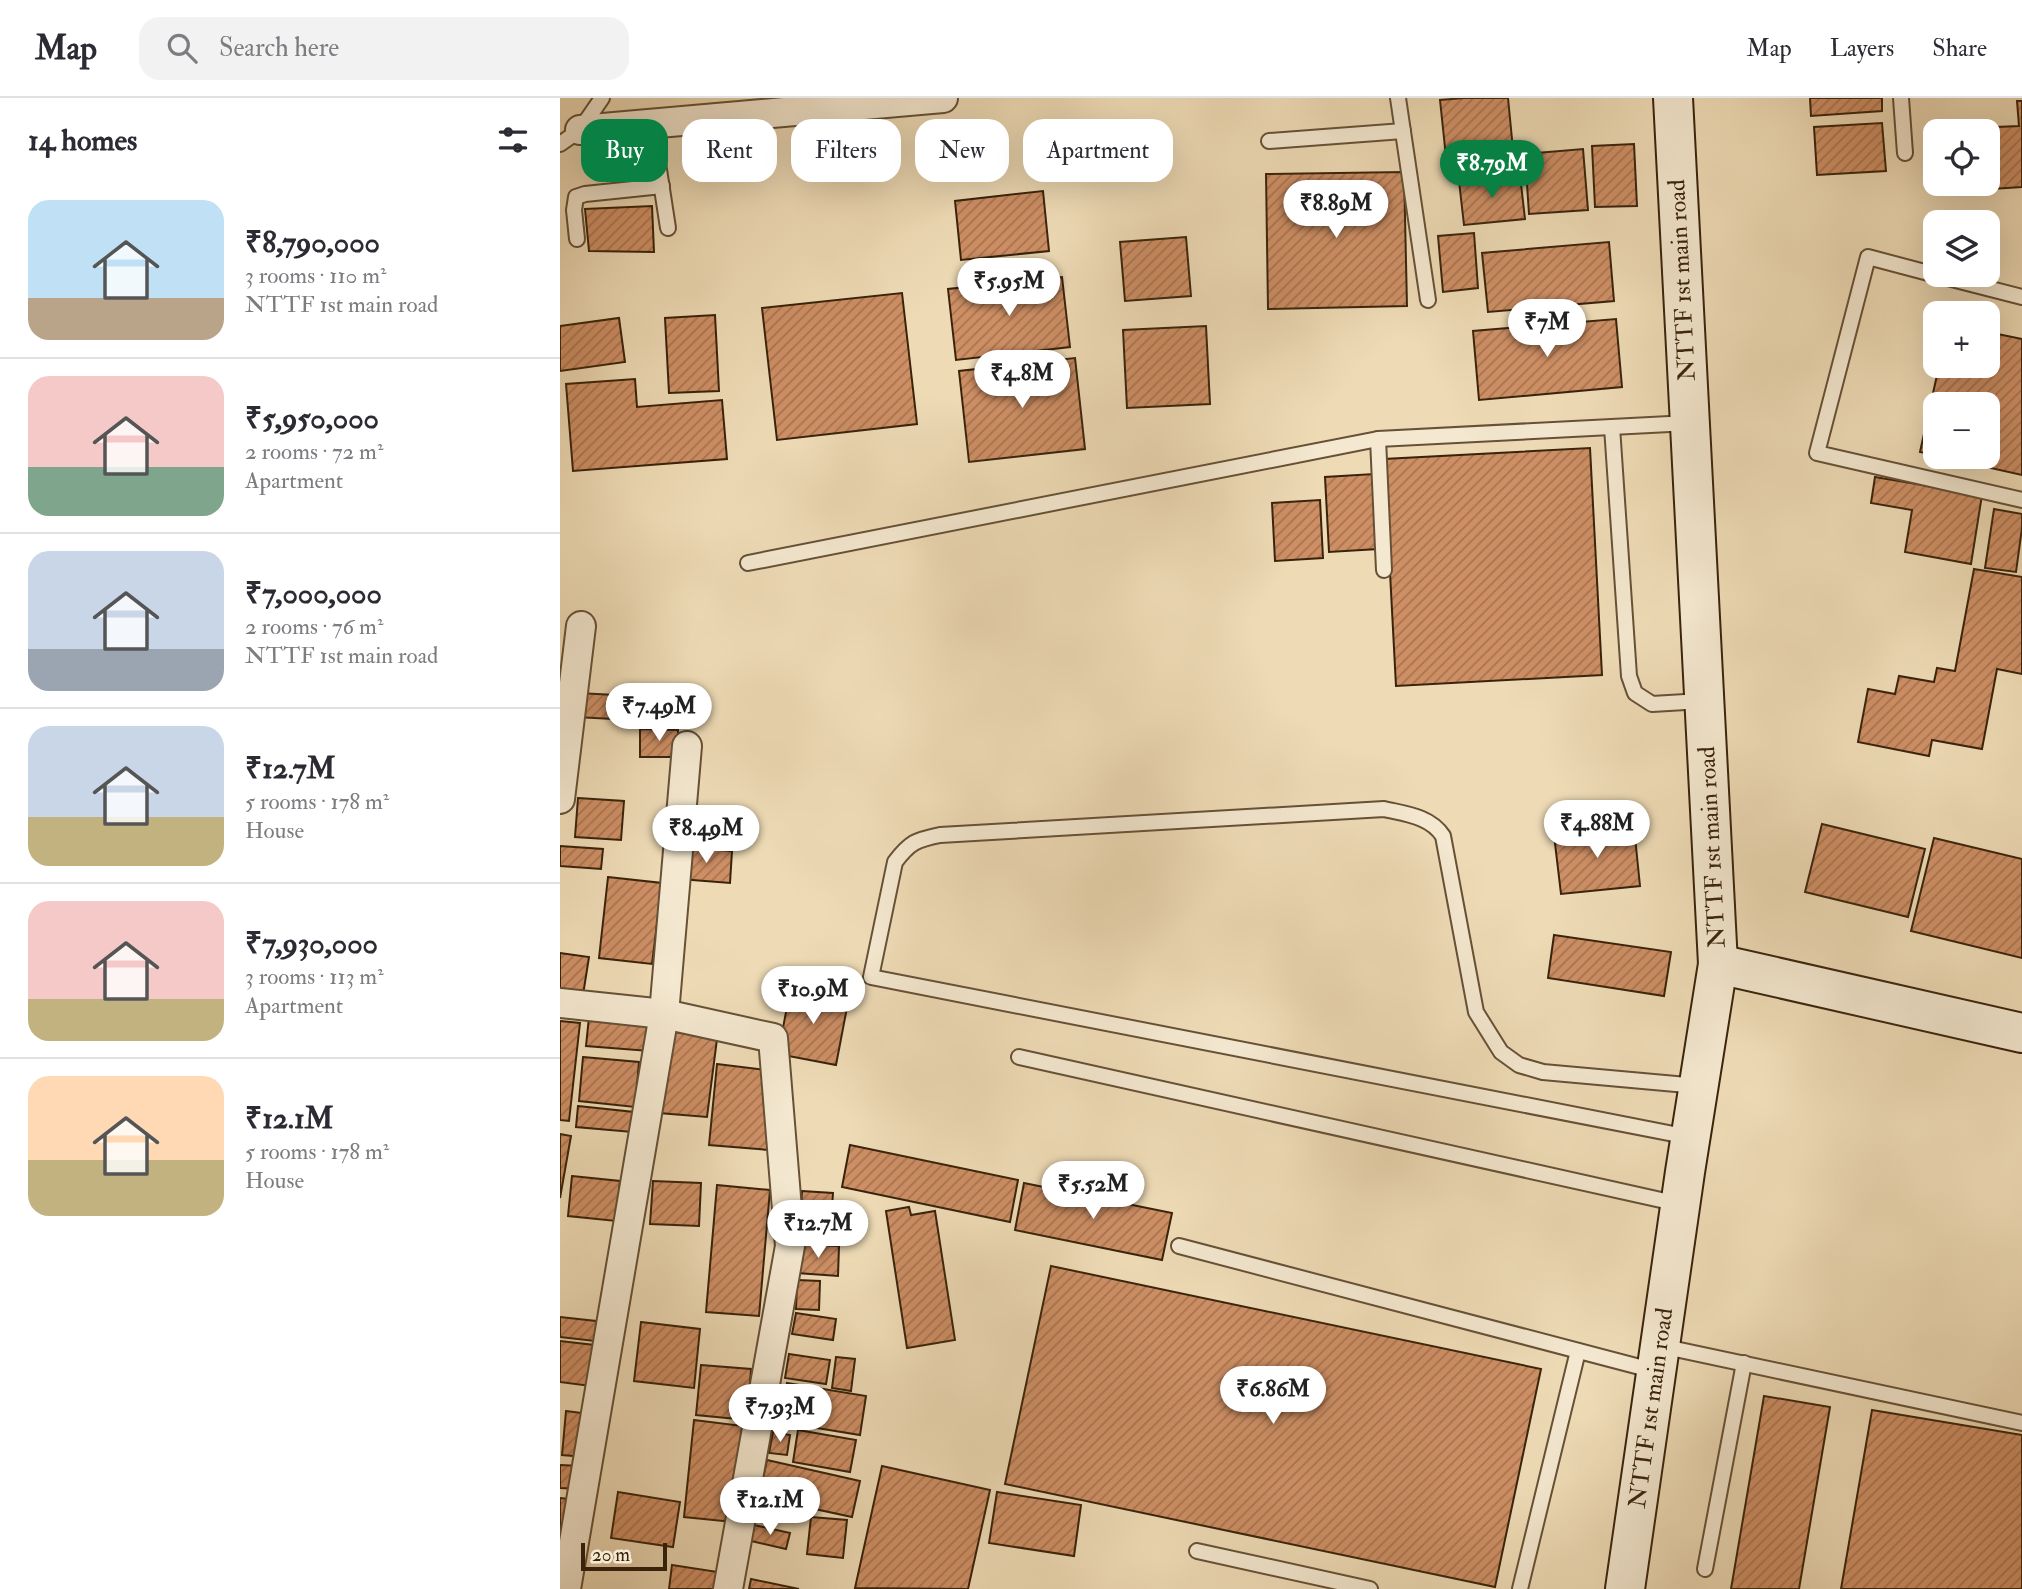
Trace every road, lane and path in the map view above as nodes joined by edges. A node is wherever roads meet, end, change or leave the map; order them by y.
1 (602, 98) edge
2 (943, 98) edge
3 (1398, 98) edge
4 (1673, 98) edge
5 (1901, 98) edge
6 (769, 105) edge
7 (668, 121) edge
8 (1403, 131) junction
9 (570, 137) edge
10 (1269, 141) dead end
11 (1905, 153) dead end
12 (661, 182) edge
13 (662, 186) junction
14 (668, 228) dead end
15 (577, 239) dead end
16 (1923, 272) edge
17 (1983, 287) edge
18 (2022, 297) edge
19 (1428, 300) dead end
20 (1690, 423) junction
21 (1612, 427) junction
22 (1378, 439) junction
23 (2022, 500) edge
24 (748, 563) dead end
25 (1384, 570) dead end
26 (581, 626) dead end
27 (1704, 701) junction
28 (687, 746) dead end
29 (560, 799) edge
30 (1718, 964) junction
31 (560, 1003) edge
32 (664, 1014) junction
33 (2022, 1033) edge
34 (1019, 1057) dead end
35 (1698, 1086) junction
36 (1690, 1137) junction
37 (1680, 1204) junction
38 (1179, 1246) dead end
39 (1578, 1351) junction
40 (1658, 1358) junction
41 (1744, 1363) junction
42 (2022, 1423) edge
43 (1197, 1551) dead end
44 (1705, 1569) dead end
45 (566, 1589) edge
46 (728, 1589) edge
47 (1370, 1589) edge
48 (1520, 1589) edge
49 (1625, 1589) edge

1 - 9 lane
2 - 6 street
3 - 8 lane
4 - 20 street, NTTF 1st main road
5 - 11 lane
6 - 7 street
8 - 10 lane
8 - 19 lane
12 - 13 lane
13 - 14 lane
13 - 15 lane
16 - 23 lane
17 - 18 lane
20 - 21 lane
20 - 27 street, NTTF 1st main road
21 - 22 lane
21 - 27 lane
22 - 24 lane
22 - 25 lane
26 - 29 street
27 - 30 street, NTTF 1st main road
28 - 32 street
30 - 33 street
30 - 35 street, NTTF 1st main road
31 - 32 street
32 - 45 street
32 - 46 street
34 - 37 lane
35 - 36 street, NTTF 1st main road
35 - 36 lane
36 - 37 street, NTTF 1st main road
37 - 40 street, NTTF 1st main road
38 - 39 lane
39 - 40 lane
39 - 48 lane
40 - 41 lane
40 - 49 street, NTTF 1st main road
41 - 42 lane
41 - 44 lane
43 - 47 lane

